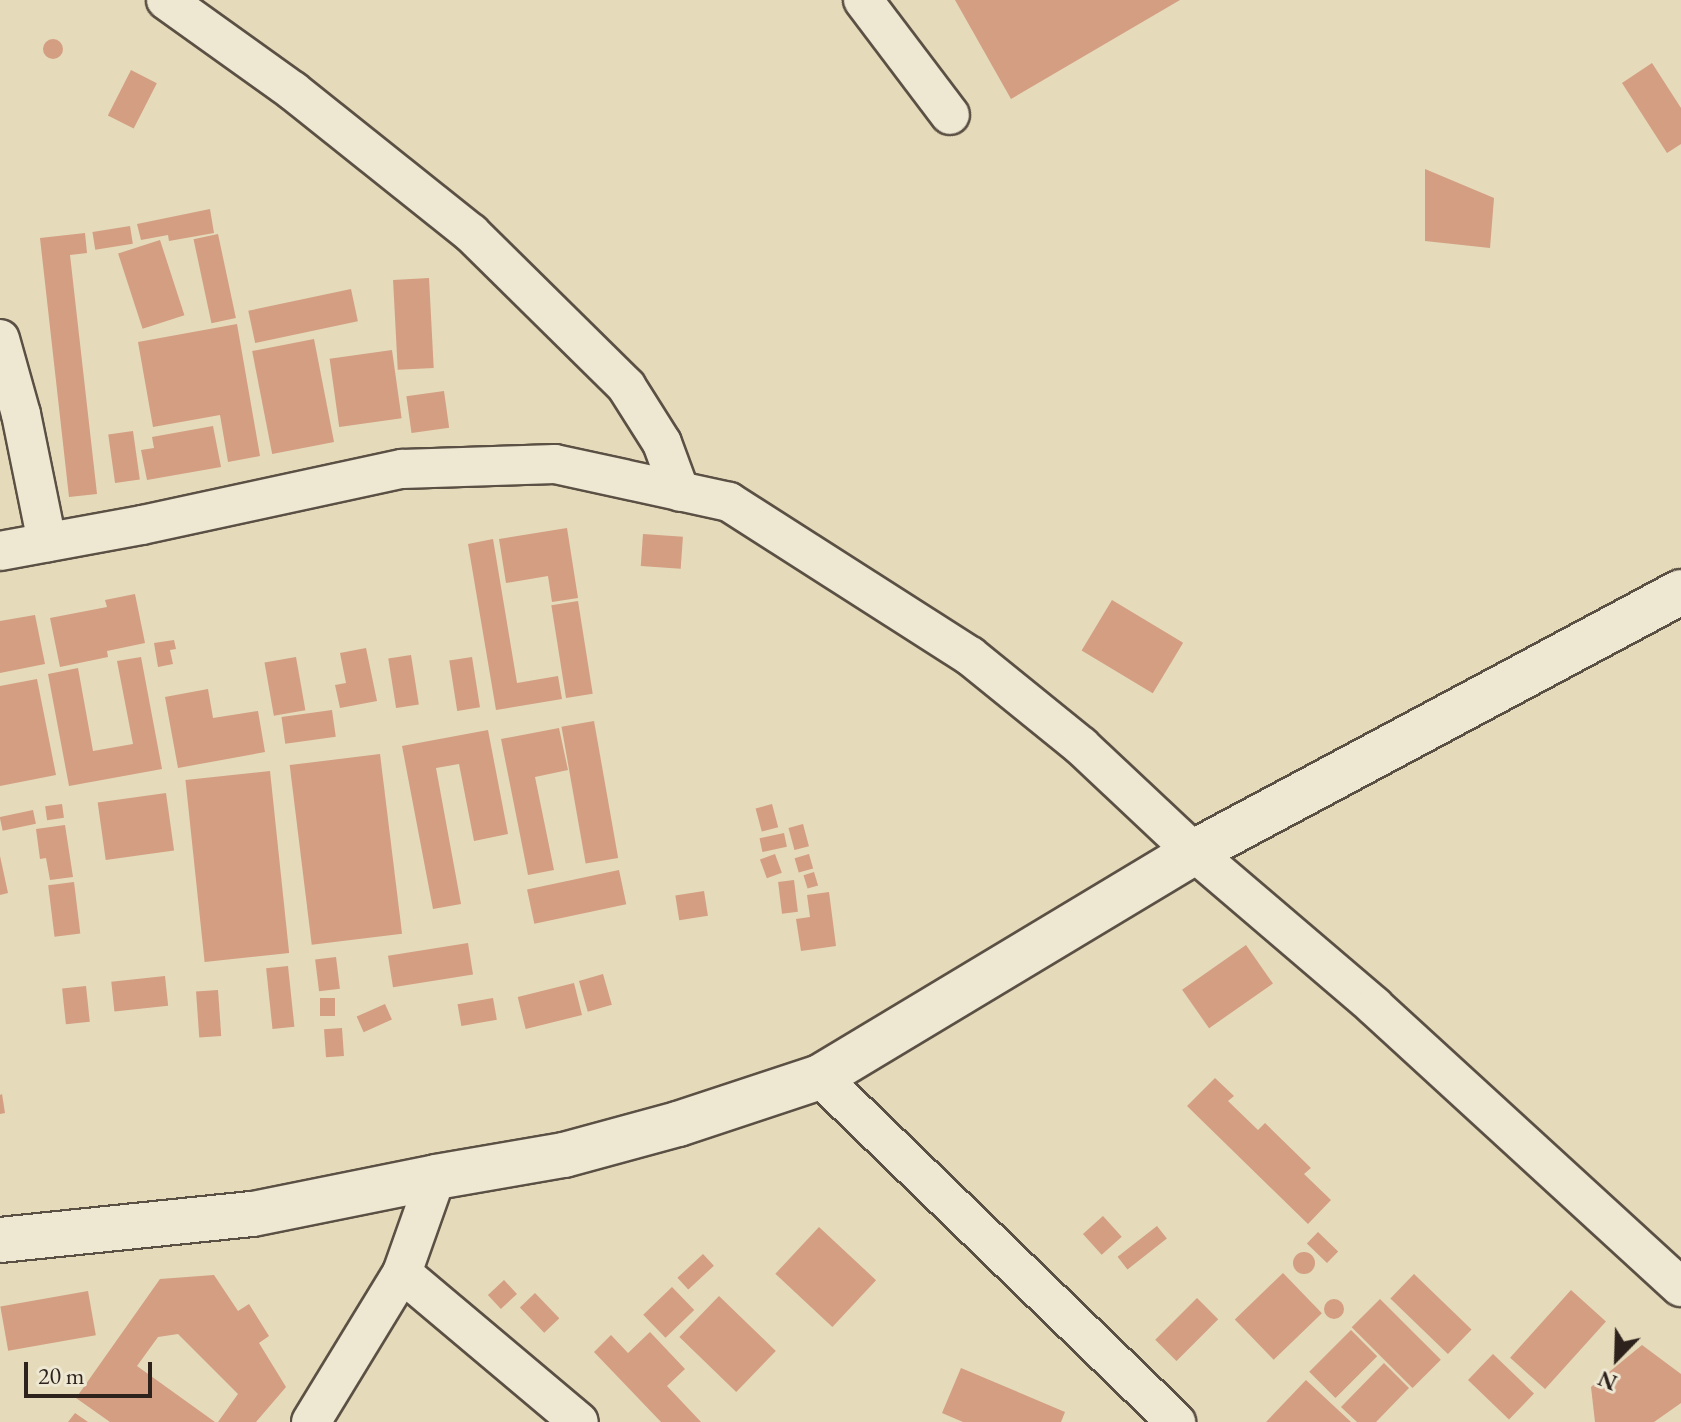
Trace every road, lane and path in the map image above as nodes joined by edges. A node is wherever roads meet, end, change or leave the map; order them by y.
1 (166, 0) edge
2 (863, 0) edge
3 (950, 115) dead end
4 (0, 339) edge
5 (680, 492) junction
6 (47, 542) junction
7 (0, 551) edge
8 (1681, 592) edge
9 (1194, 852) junction
10 (820, 1077) junction
11 (436, 1177) junction
12 (0, 1240) edge
13 (402, 1273) junction
14 (1681, 1287) edge
15 (311, 1422) edge
16 (579, 1422) edge
17 (1176, 1422) edge

1 - 5 street
2 - 3 street
4 - 6 street
5 - 6 street
5 - 9 street
6 - 7 street
8 - 9 main road
9 - 10 main road
9 - 14 street
10 - 11 main road
10 - 17 street
11 - 12 main road
11 - 13 street
13 - 15 street
13 - 16 street

